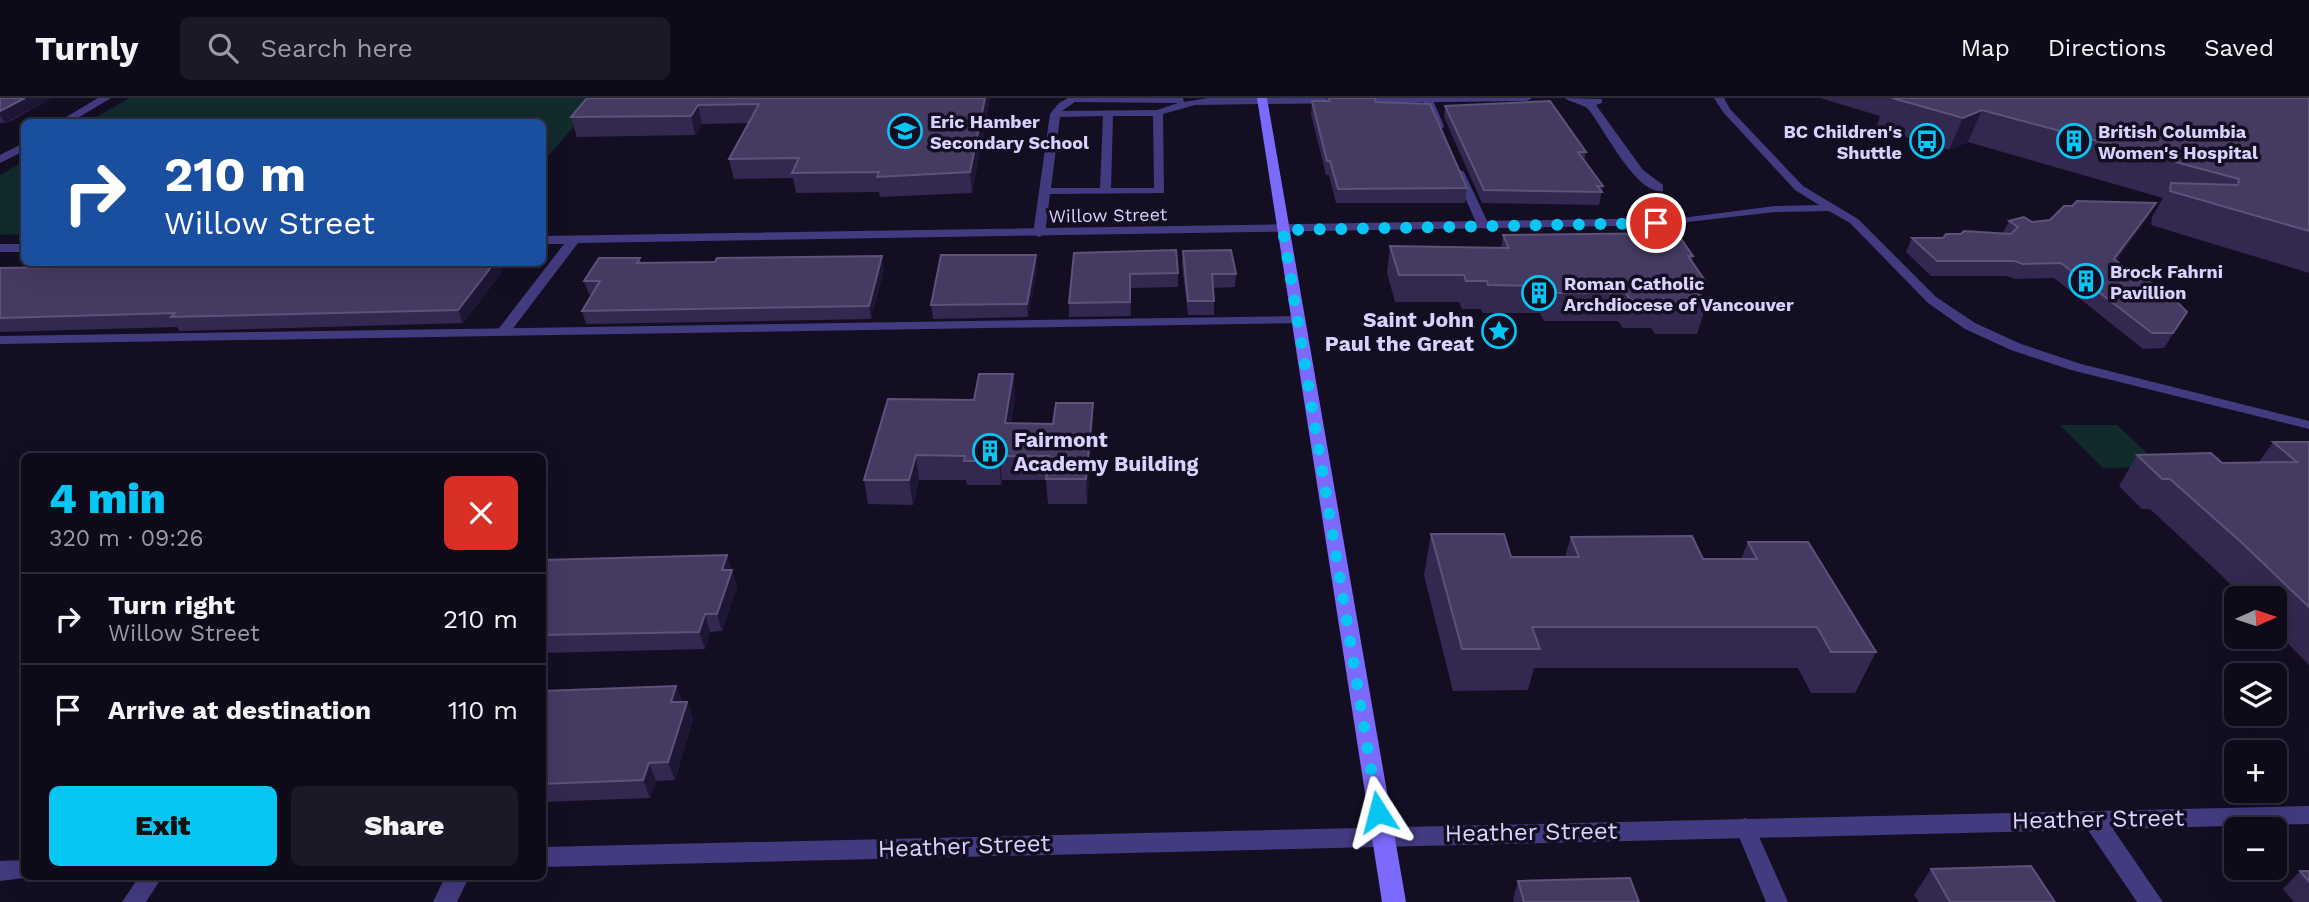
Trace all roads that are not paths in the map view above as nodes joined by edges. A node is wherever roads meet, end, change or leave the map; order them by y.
1 (106, 98) edge
2 (1527, 98) edge
3 (1570, 98) edge
4 (1719, 98) edge
5 (1262, 99) edge
6 (1427, 99) edge
7 (1594, 101) edge
8 (1193, 102) junction
9 (1158, 113) junction
10 (1055, 114) junction
11 (1108, 114) junction
12 (69, 119) edge
13 (1442, 132) edge
14 (21, 148) edge
15 (1452, 156) edge
16 (0, 160) edge
17 (1659, 188) dead end
18 (1045, 191) junction
19 (1105, 191) junction
20 (1827, 208) junction
21 (1674, 222) joint
22 (1484, 227) junction
23 (1283, 230) junction
24 (1040, 234) junction
25 (546, 240) edge
26 (574, 240) junction
27 (0, 248) edge
28 (21, 248) edge
29 (1298, 320) junction
30 (503, 332) junction
31 (0, 340) edge
32 (2309, 425) edge
33 (2309, 815) edge
34 (2094, 820) junction
35 (1745, 827) junction
36 (1382, 835) junction
37 (546, 857) edge
38 (21, 870) edge
39 (0, 871) edge
40 (149, 880) edge
41 (456, 880) edge
42 (133, 902) edge
43 (445, 902) edge
44 (1394, 902) edge
45 (1777, 902) edge
46 (2151, 902) edge

1 - 12 street
2 - 6 street
3 - 7 street
4 - 20 lane
5 - 6 street
5 - 8 lane
5 - 23 street
6 - 13 lane
7 - 17 street
8 - 9 lane
8 - 10 lane
9 - 11 lane
9 - 19 lane
10 - 11 lane
10 - 18 lane
11 - 19 lane
14 - 16 street
15 - 22 lane
18 - 19 lane
18 - 24 lane
20 - 21 lane
20 - 32 lane
21 - 22 street, Willow Street
22 - 23 street, Willow Street
23 - 24 street, Willow Street
23 - 29 street
24 - 26 street, Willow Street
25 - 26 street, Willow Street
26 - 30 street
27 - 28 street
29 - 30 lane
29 - 36 street
30 - 31 lane
33 - 34 street, Heather Street
34 - 35 street, Heather Street
34 - 46 street
35 - 36 street, Heather Street
35 - 45 lane
36 - 37 street, Heather Street
36 - 44 street
38 - 39 street
40 - 42 lane
41 - 43 street

